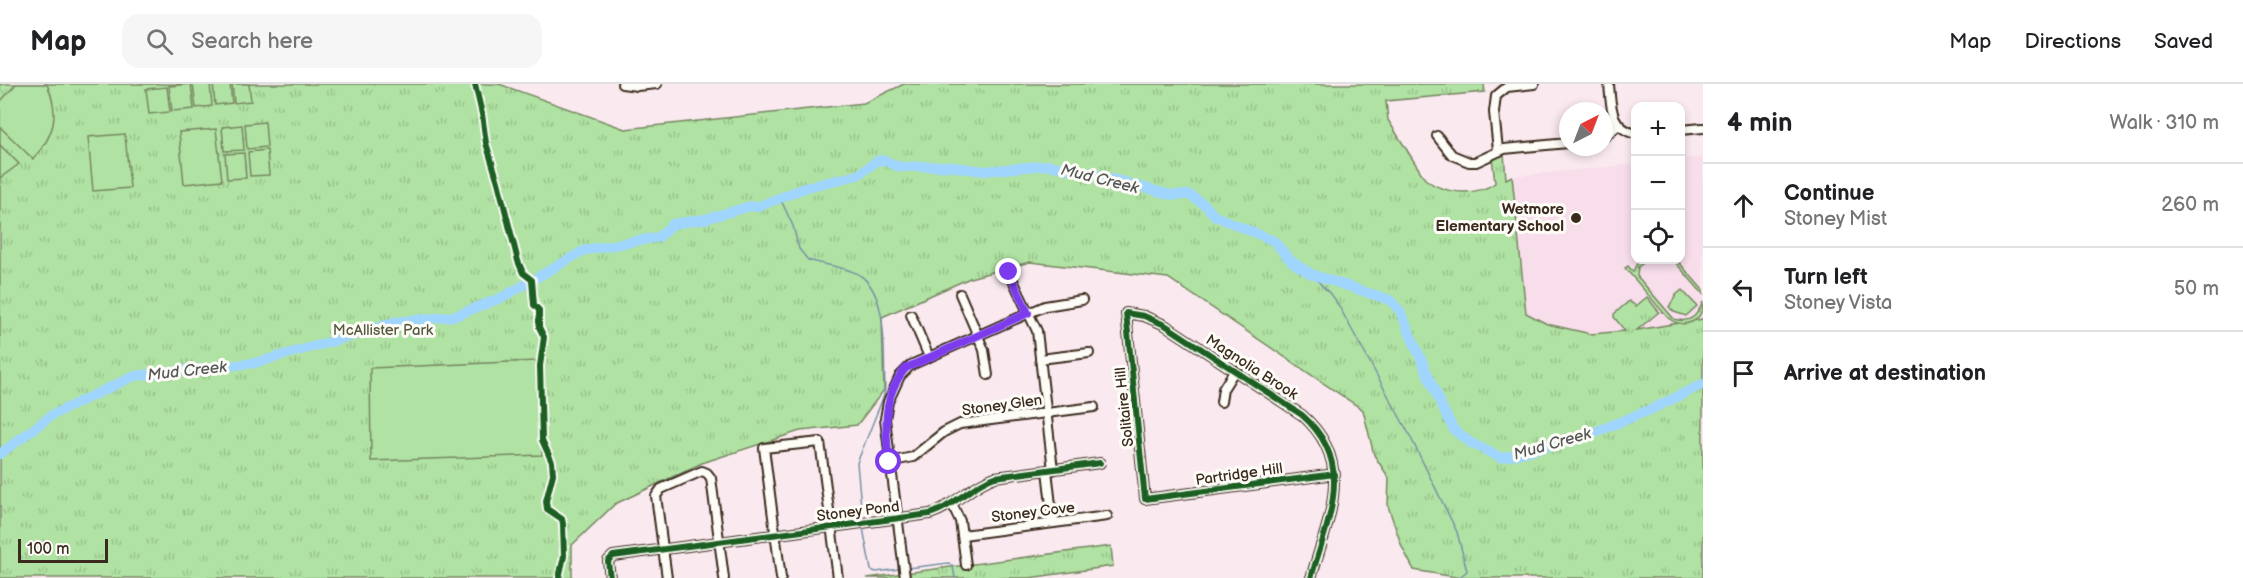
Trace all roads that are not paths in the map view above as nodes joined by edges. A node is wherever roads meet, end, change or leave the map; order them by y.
1 (622, 84) edge
2 (657, 84) edge
3 (1534, 84) edge
4 (1609, 84) edge
5 (1619, 125) junction
6 (1703, 128) edge
7 (1613, 129) edge
8 (1685, 130) edge
9 (1631, 133) edge
10 (1437, 136) dead end
11 (1559, 143) edge
12 (1498, 150) junction
13 (1009, 272) dead end
14 (960, 294) dead end
15 (1082, 300) dead end
16 (1028, 313) junction
17 (1126, 313) joint
18 (910, 315) dead end
19 (978, 335) junction
20 (1089, 353) dead end
21 (929, 357) junction
22 (1040, 359) junction
23 (1235, 370) junction
24 (988, 375) dead end
25 (1221, 402) dead end
26 (1094, 406) dead end
27 (1046, 412) junction
28 (889, 462) junction
29 (1100, 463) dead end
30 (1050, 470) junction
31 (1335, 474) junction
32 (1145, 499) joint
33 (952, 504) junction
34 (1107, 516) dead end
35 (897, 518) junction
36 (1053, 523) junction
37 (831, 526) junction
38 (774, 534) junction
39 (963, 535) junction
40 (719, 540) junction
41 (663, 548) junction
42 (966, 565) dead end
43 (610, 578) edge
44 (668, 578) edge
45 (724, 578) edge
46 (781, 578) edge
47 (838, 578) edge
48 (905, 578) edge
49 (1311, 578) edge

1 - 2 street
3 - 12 street
4 - 5 street
5 - 7 street
5 - 9 street
6 - 8 street
10 - 12 street
11 - 12 street
13 - 16 street
14 - 19 street
15 - 16 street
16 - 19 street
16 - 22 street
17 - 23 street, Magnolia Brook
17 - 32 street, Solitaire Hill
18 - 21 street
19 - 21 street
19 - 24 street
20 - 22 street
21 - 28 street
22 - 27 street
23 - 25 street
23 - 31 street, Magnolia Brook
26 - 27 street, Stoney Glen
27 - 28 street, Stoney Glen
27 - 30 street
28 - 35 street
29 - 30 street, Stoney Pond
30 - 33 street, Stoney Pond
30 - 36 street
31 - 32 street, Partridge Hill
31 - 49 street, Magnolia Brook
33 - 35 street, Stoney Pond
33 - 39 street
34 - 36 street, Stoney Cove
35 - 37 street, Stoney Pond
35 - 48 street
36 - 39 street, Stoney Cove
37 - 38 street, Stoney Pond
37 - 38 street
37 - 47 street
38 - 40 street, Stoney Pond
38 - 46 street
39 - 42 street
40 - 41 street, Stoney Pond
40 - 41 street
40 - 45 street
41 - 43 street, Stoney Pond
41 - 44 street

